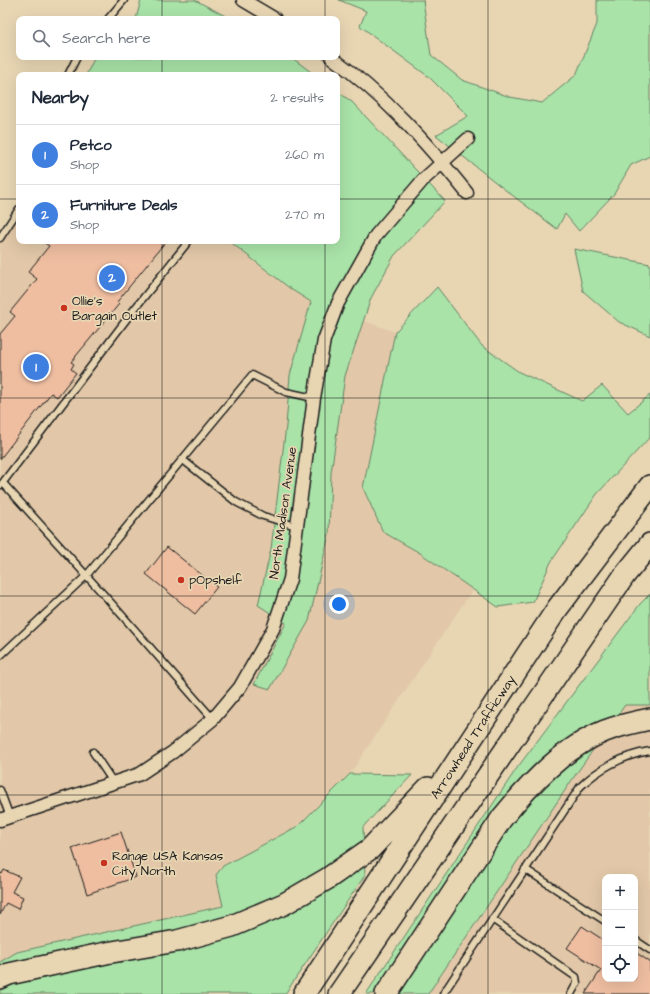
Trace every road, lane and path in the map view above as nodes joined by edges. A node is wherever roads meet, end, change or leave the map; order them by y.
1 (124, 0) edge
2 (242, 0) edge
3 (111, 16) edge
4 (270, 16) edge
5 (76, 60) edge
6 (335, 60) edge
7 (70, 72) edge
8 (468, 139) dead end
9 (442, 162) junction
10 (467, 194) dead end
11 (16, 214) edge
12 (0, 238) edge
13 (186, 244) edge
14 (314, 398) junction
15 (183, 460) junction
16 (2, 484) edge
17 (650, 486) edge
18 (296, 526) junction
19 (650, 544) edge
20 (86, 576) junction
21 (0, 656) edge
22 (212, 719) junction
23 (650, 719) edge
24 (650, 751) edge
25 (93, 752) dead end
26 (463, 752) junction
27 (113, 782) junction
28 (0, 790) edge
29 (5, 819) edge
30 (525, 869) junction
31 (492, 919) junction
32 (602, 919) edge
33 (638, 942) edge
34 (650, 950) edge
35 (0, 978) edge
36 (304, 994) edge
37 (339, 994) edge
38 (386, 994) edge
39 (443, 994) edge
40 (571, 994) edge

1 - 3 lane
2 - 4 street
5 - 7 lane
6 - 9 street
8 - 9 street, North Madison Avenue
9 - 10 street
9 - 14 street, North Madison Avenue
11 - 12 lane
13 - 16 lane
14 - 15 lane
14 - 18 street, North Madison Avenue
15 - 18 lane
15 - 20 lane
16 - 20 lane
17 - 26 highway, Arrowhead Trafficway
18 - 22 street, North Madison Avenue
19 - 37 highway
20 - 21 lane
20 - 22 lane
22 - 27 street, North Madison Avenue
23 - 38 highway
24 - 30 lane
25 - 27 lane
26 - 35 highway
26 - 36 highway, Arrowhead Trafficway
27 - 29 street, North Madison Avenue
28 - 29 lane
30 - 31 lane
30 - 32 lane
31 - 39 lane
31 - 40 lane
33 - 34 lane

